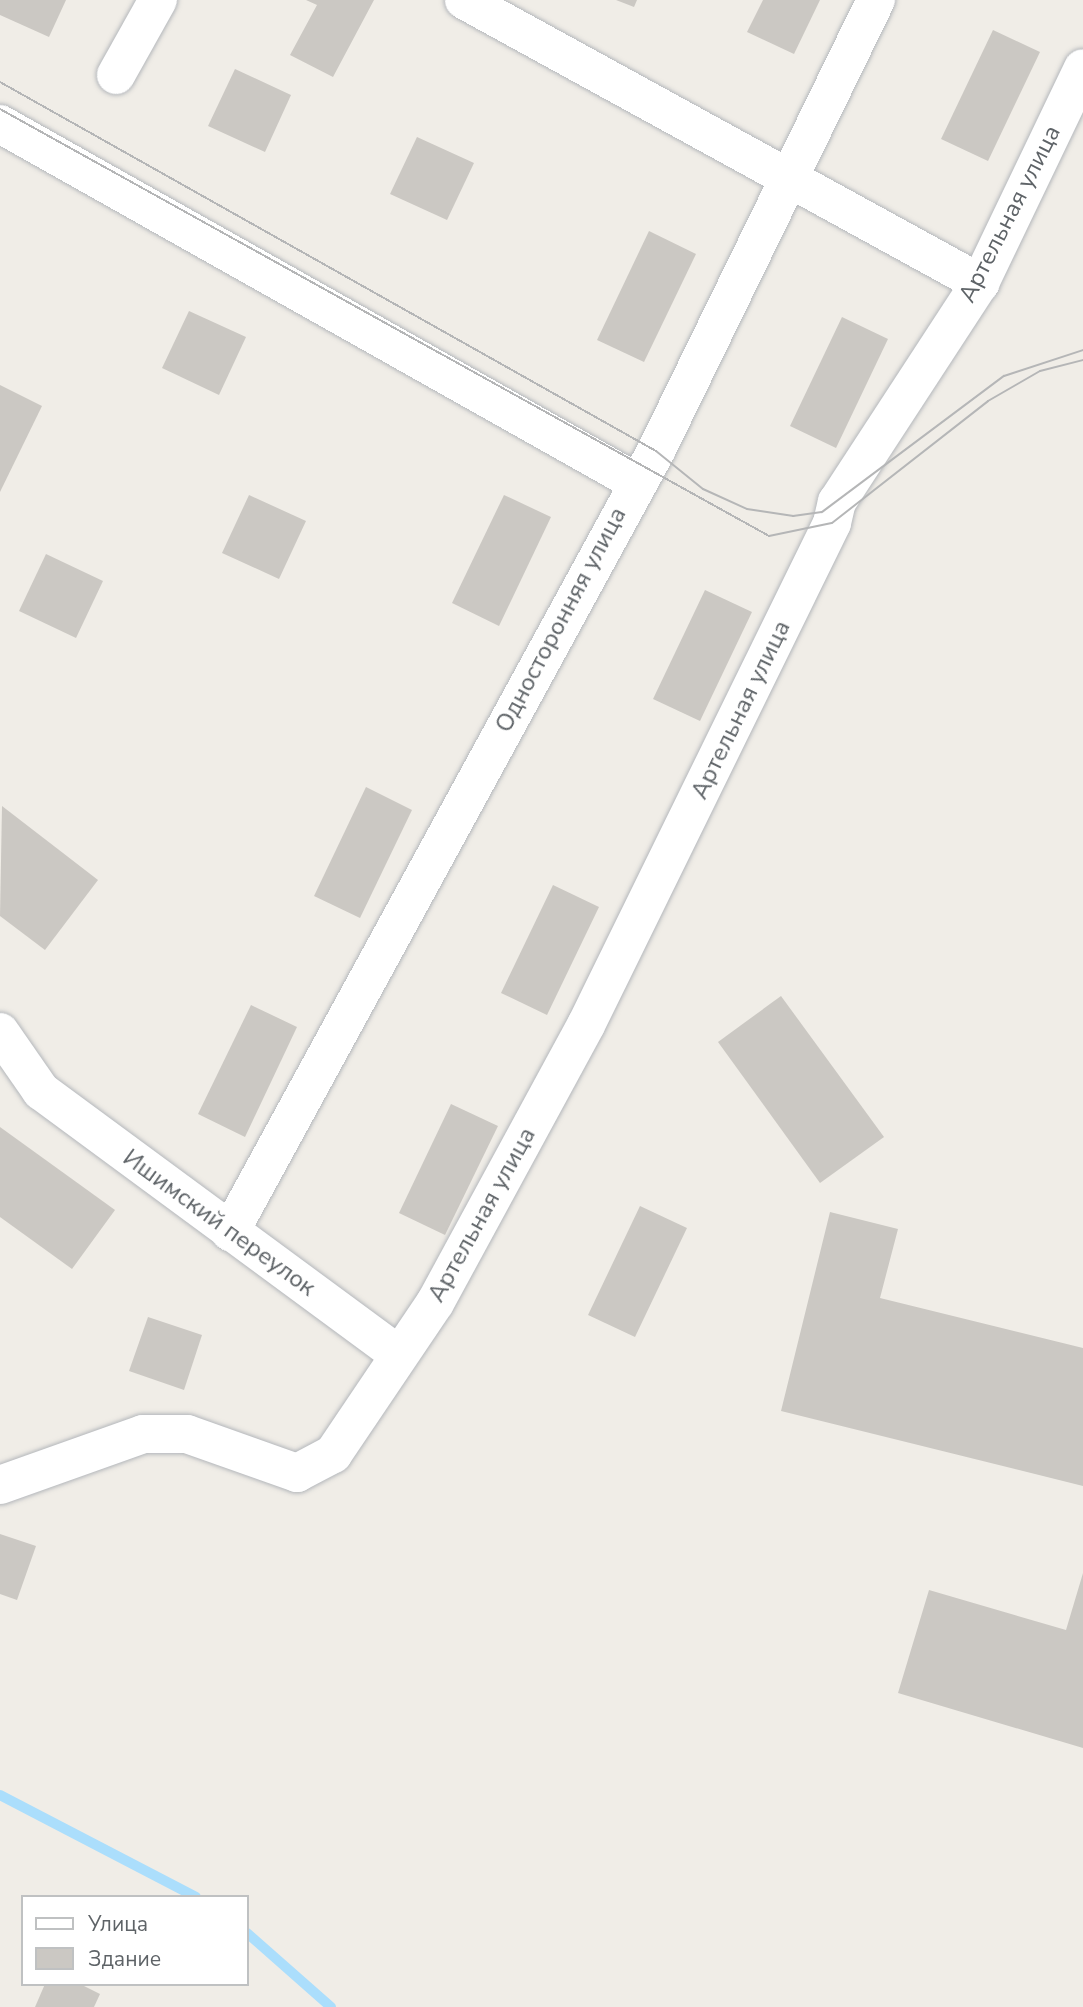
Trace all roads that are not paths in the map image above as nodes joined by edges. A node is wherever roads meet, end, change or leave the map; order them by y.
1 (158, 0) edge
2 (464, 0) edge
3 (876, 0) edge
4 (1083, 68) edge
5 (116, 75) dead end
6 (0, 124) edge
7 (786, 182) junction
8 (980, 283) junction
9 (636, 482) junction
10 (0, 1032) edge
11 (230, 1232) junction
12 (397, 1353) junction
13 (0, 1485) edge

1 - 5 street
2 - 7 street
3 - 7 street, Односторонняя улица
4 - 8 street, Артельная улица
6 - 9 street
7 - 8 street
7 - 9 street, Односторонняя улица
8 - 12 street, Артельная улица
9 - 11 street, Односторонняя улица
10 - 11 street, Ишимский переулок
11 - 12 street, Ишимский переулок
12 - 13 street, Артельная улица

